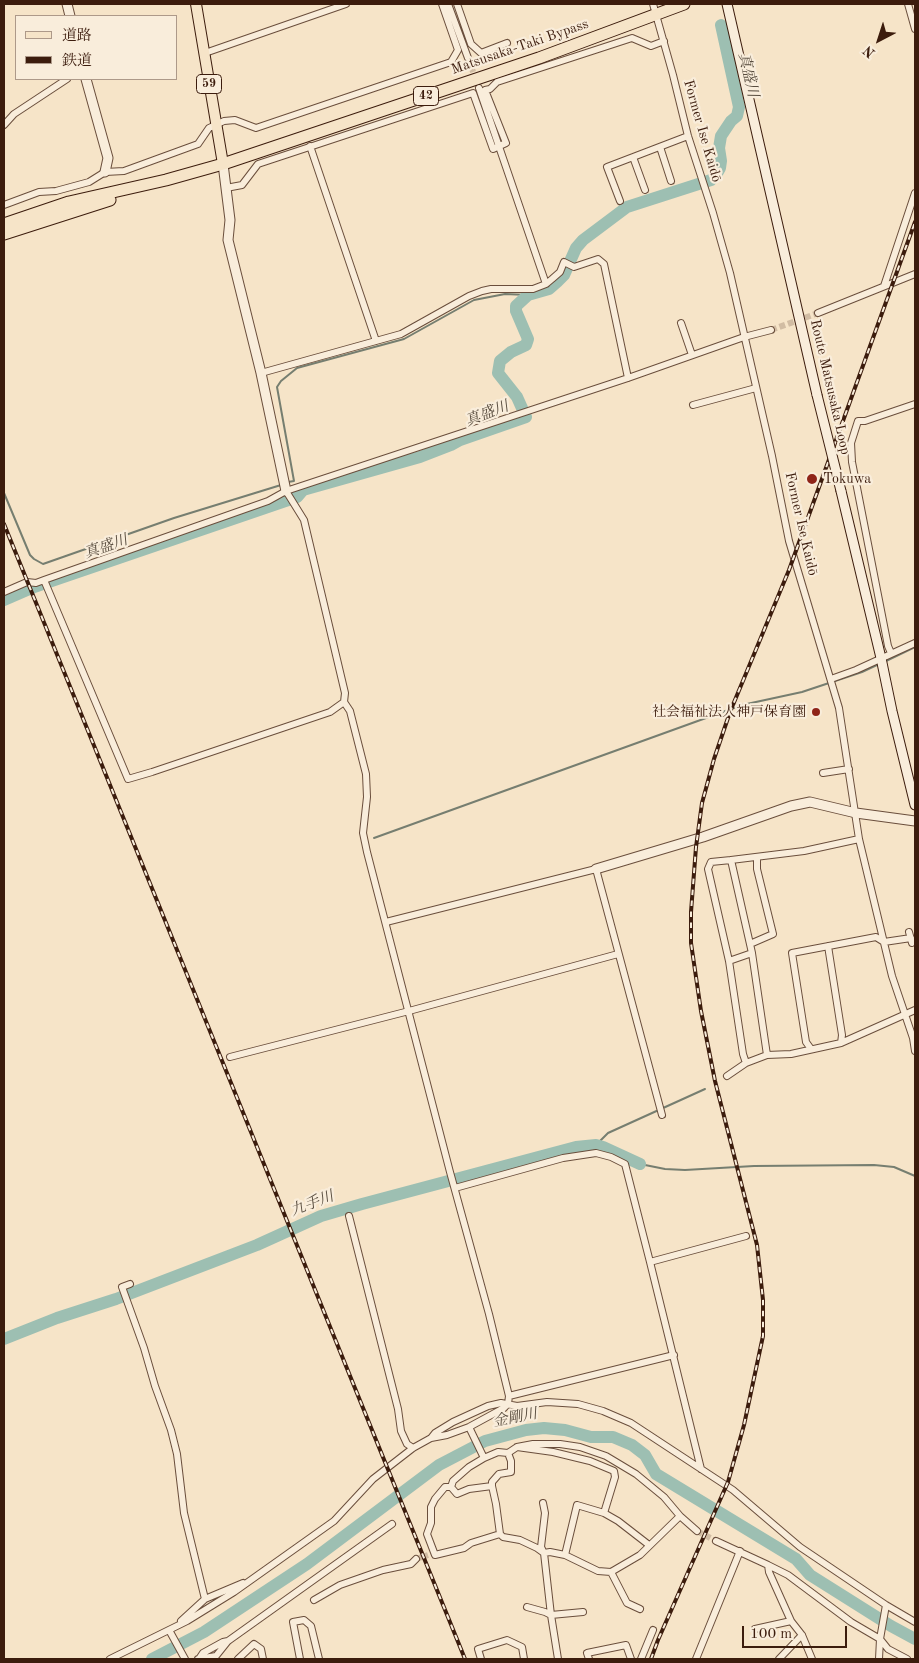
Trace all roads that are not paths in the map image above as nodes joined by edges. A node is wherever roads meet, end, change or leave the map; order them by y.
1 (196, 4) edge
2 (346, 4) edge
3 (442, 4) edge
4 (448, 4) edge
5 (457, 4) edge
6 (684, 4) edge
7 (727, 4) edge
8 (908, 4) edge
9 (655, 9) edge
10 (915, 30) edge
11 (664, 41) junction
12 (507, 43) dead end
13 (204, 52) junction
14 (468, 58) tunnel mouth
15 (65, 80) edge
16 (86, 80) edge
17 (479, 88) tunnel mouth
18 (4, 124) edge
19 (216, 124) junction
20 (688, 136) junction
21 (310, 146) junction
22 (499, 146) junction
23 (660, 147) junction
24 (633, 157) junction
25 (223, 164) junction
26 (105, 172) junction
27 (166, 180) junction
28 (671, 181) dead end
29 (226, 188) junction
30 (645, 190) dead end
31 (915, 193) edge
32 (620, 201) dead end
33 (4, 205) edge
34 (4, 224) edge
35 (4, 234) edge
36 (915, 274) edge
37 (546, 284) junction
38 (884, 286) junction
39 (818, 313) tunnel mouth
40 (681, 323) dead end
41 (771, 330) tunnel mouth
42 (744, 337) junction
43 (376, 341) junction
44 (692, 355) junction
45 (261, 373) junction
46 (628, 378) junction
47 (756, 388) junction
48 (915, 404) edge
49 (693, 405) dead end
50 (285, 486) junction
51 (44, 580) junction
52 (4, 592) edge
53 (915, 643) edge
54 (891, 653) junction
55 (881, 658) junction
56 (831, 679) junction
57 (344, 702) junction
58 (849, 769) junction
59 (823, 773) dead end
60 (914, 794) edge
61 (915, 805) edge
62 (856, 813) junction
63 (915, 821) edge
64 (859, 839) junction
65 (757, 858) junction
66 (731, 860) junction
67 (596, 869) junction
68 (386, 922) junction
69 (911, 938) dead end
70 (884, 942) junction
71 (750, 944) junction
72 (828, 946) junction
73 (752, 953) junction
74 (618, 954) junction
75 (729, 962) junction
76 (915, 1010) edge
77 (409, 1011) junction
78 (905, 1014) junction
79 (841, 1043) junction
80 (811, 1049) junction
81 (915, 1051) edge
82 (767, 1055) junction
83 (230, 1057) dead end
84 (746, 1063) junction
85 (726, 1076) dead end
86 (662, 1115) dead end
87 (455, 1188) junction
88 (349, 1216) dead end
89 (746, 1236) dead end
90 (650, 1262) junction
91 (130, 1284) dead end
92 (674, 1355) junction
93 (509, 1396) junction
94 (508, 1404) junction
95 (471, 1429) junction
96 (431, 1438) junction
97 (517, 1446) junction
98 (413, 1448) junction
99 (508, 1453) junction
100 (484, 1458) junction
101 (701, 1469) junction
102 (492, 1486) junction
103 (451, 1487) junction
104 (543, 1503) dead end
105 (604, 1513) junction
106 (680, 1516) junction
107 (392, 1524) dead end
108 (697, 1531) tunnel mouth
109 (500, 1534) junction
110 (716, 1541) tunnel mouth
111 (649, 1545) junction
112 (740, 1551) junction
113 (544, 1553) junction
114 (565, 1555) junction
115 (416, 1559) tunnel mouth
116 (768, 1565) junction
117 (611, 1572) junction
118 (247, 1583) junction
119 (205, 1599) junction
120 (314, 1600) dead end
121 (886, 1605) junction
122 (527, 1607) dead end
123 (640, 1609) dead end
124 (583, 1612) dead end
125 (551, 1615) junction
126 (181, 1622) junction
127 (791, 1622) junction
128 (915, 1622) edge
129 (755, 1629) dead end
130 (169, 1630) junction
131 (653, 1630) dead end
132 (802, 1635) junction
133 (880, 1639) junction
134 (228, 1641) junction
135 (216, 1658) edge
136 (110, 1659) edge
137 (185, 1659) edge
138 (199, 1659) edge
139 (238, 1659) edge
140 (263, 1659) edge
141 (300, 1659) edge
142 (319, 1659) edge
143 (481, 1659) edge
144 (524, 1659) edge
145 (558, 1659) edge
146 (588, 1659) edge
147 (631, 1659) edge
148 (641, 1659) edge
149 (696, 1659) edge
150 (778, 1659) edge
151 (812, 1659) edge
152 (879, 1659) edge
153 (907, 1659) edge

1 - 13 main road, 59
2 - 13 street
3 - 19 street
4 - 14 street
5 - 12 street
6 - 9 highway, Matsusaka-Taki Bypass / 42
7 - 55 main road, Route Matsusaka Loop, bridge
8 - 10 street
9 - 11 street, Former Ise Kaidō
9 - 25 highway, Matsusaka-Taki Bypass / 42
11 - 20 street, Former Ise Kaidō
11 - 22 street
13 - 19 main road, 59
15 - 18 street
16 - 26 main road
17 - 22 street
19 - 25 main road, 59
19 - 26 street
20 - 23 street
20 - 42 street, Former Ise Kaidō
21 - 22 street
21 - 29 street
21 - 43 street
22 - 37 street
23 - 24 street
23 - 28 street
24 - 30 street
24 - 32 street
25 - 27 highway, Matsusaka-Taki Bypass / 42
25 - 29 main road
26 - 33 street
27 - 34 highway, Matsusaka-Taki Bypass / 42
27 - 35 highway, Matsusaka-Taki Bypass / 42
29 - 45 main road
31 - 38 street
36 - 38 street
37 - 43 street
37 - 46 street
38 - 39 street
40 - 44 street
41 - 42 street
42 - 44 street
42 - 47 street, Former Ise Kaidō
43 - 45 street
44 - 46 street
45 - 50 main road
46 - 50 street
47 - 49 street
47 - 56 street, Former Ise Kaidō
48 - 54 street
50 - 51 street
50 - 57 street
51 - 52 street
51 - 57 street
53 - 54 street
54 - 55 street
55 - 56 street
55 - 60 main road, Route Matsusaka Loop
56 - 58 street, Former Ise Kaidō
57 - 68 street
58 - 59 street
58 - 62 street, Former Ise Kaidō
60 - 61 main road, Route Matsusaka Loop
62 - 63 main road
62 - 64 street, Former Ise Kaidō
62 - 67 main road
64 - 65 street
64 - 70 street, Former Ise Kaidō
65 - 66 street
65 - 71 street
66 - 71 street
66 - 75 street
67 - 68 street
67 - 74 street
68 - 77 street
69 - 70 street
70 - 72 street
70 - 78 street, Former Ise Kaidō
71 - 73 street
72 - 79 street
72 - 80 street
73 - 75 street
73 - 82 street
74 - 77 street
74 - 86 street
75 - 84 street
76 - 78 street
77 - 83 street
77 - 87 street
78 - 79 street
78 - 81 street, Former Ise Kaidō
79 - 80 street
80 - 82 street
82 - 84 street
84 - 85 street
87 - 90 street
87 - 93 street
88 - 98 street
89 - 90 street
90 - 92 street
91 - 119 street
92 - 93 street
92 - 101 street
93 - 94 street
94 - 95 street
94 - 96 street
94 - 101 street
95 - 96 street
95 - 100 street
96 - 98 street
97 - 99 street
97 - 105 street
97 - 106 street
98 - 118 street
99 - 100 street
99 - 102 street
100 - 103 street
101 - 121 street
102 - 103 street
102 - 109 street
103 - 109 street
104 - 113 street
105 - 111 street
105 - 114 street
106 - 108 street
106 - 111 street
107 - 134 street
109 - 113 street
110 - 112 street
111 - 117 street
112 - 116 street
112 - 149 street
113 - 114 street
113 - 125 street
114 - 117 street
115 - 120 street
116 - 127 street
116 - 133 street
117 - 123 street
118 - 119 street
118 - 126 street
119 - 126 street
121 - 128 street
121 - 133 street
122 - 125 street
124 - 125 street
125 - 145 street
126 - 130 street
127 - 129 street
127 - 132 street
130 - 136 street
130 - 137 street
131 - 148 street
132 - 150 street
132 - 151 street
133 - 152 street
133 - 153 street
134 - 135 street
134 - 138 street
135 - 138 street
139 - 140 street
141 - 142 street
143 - 144 street
146 - 147 street

